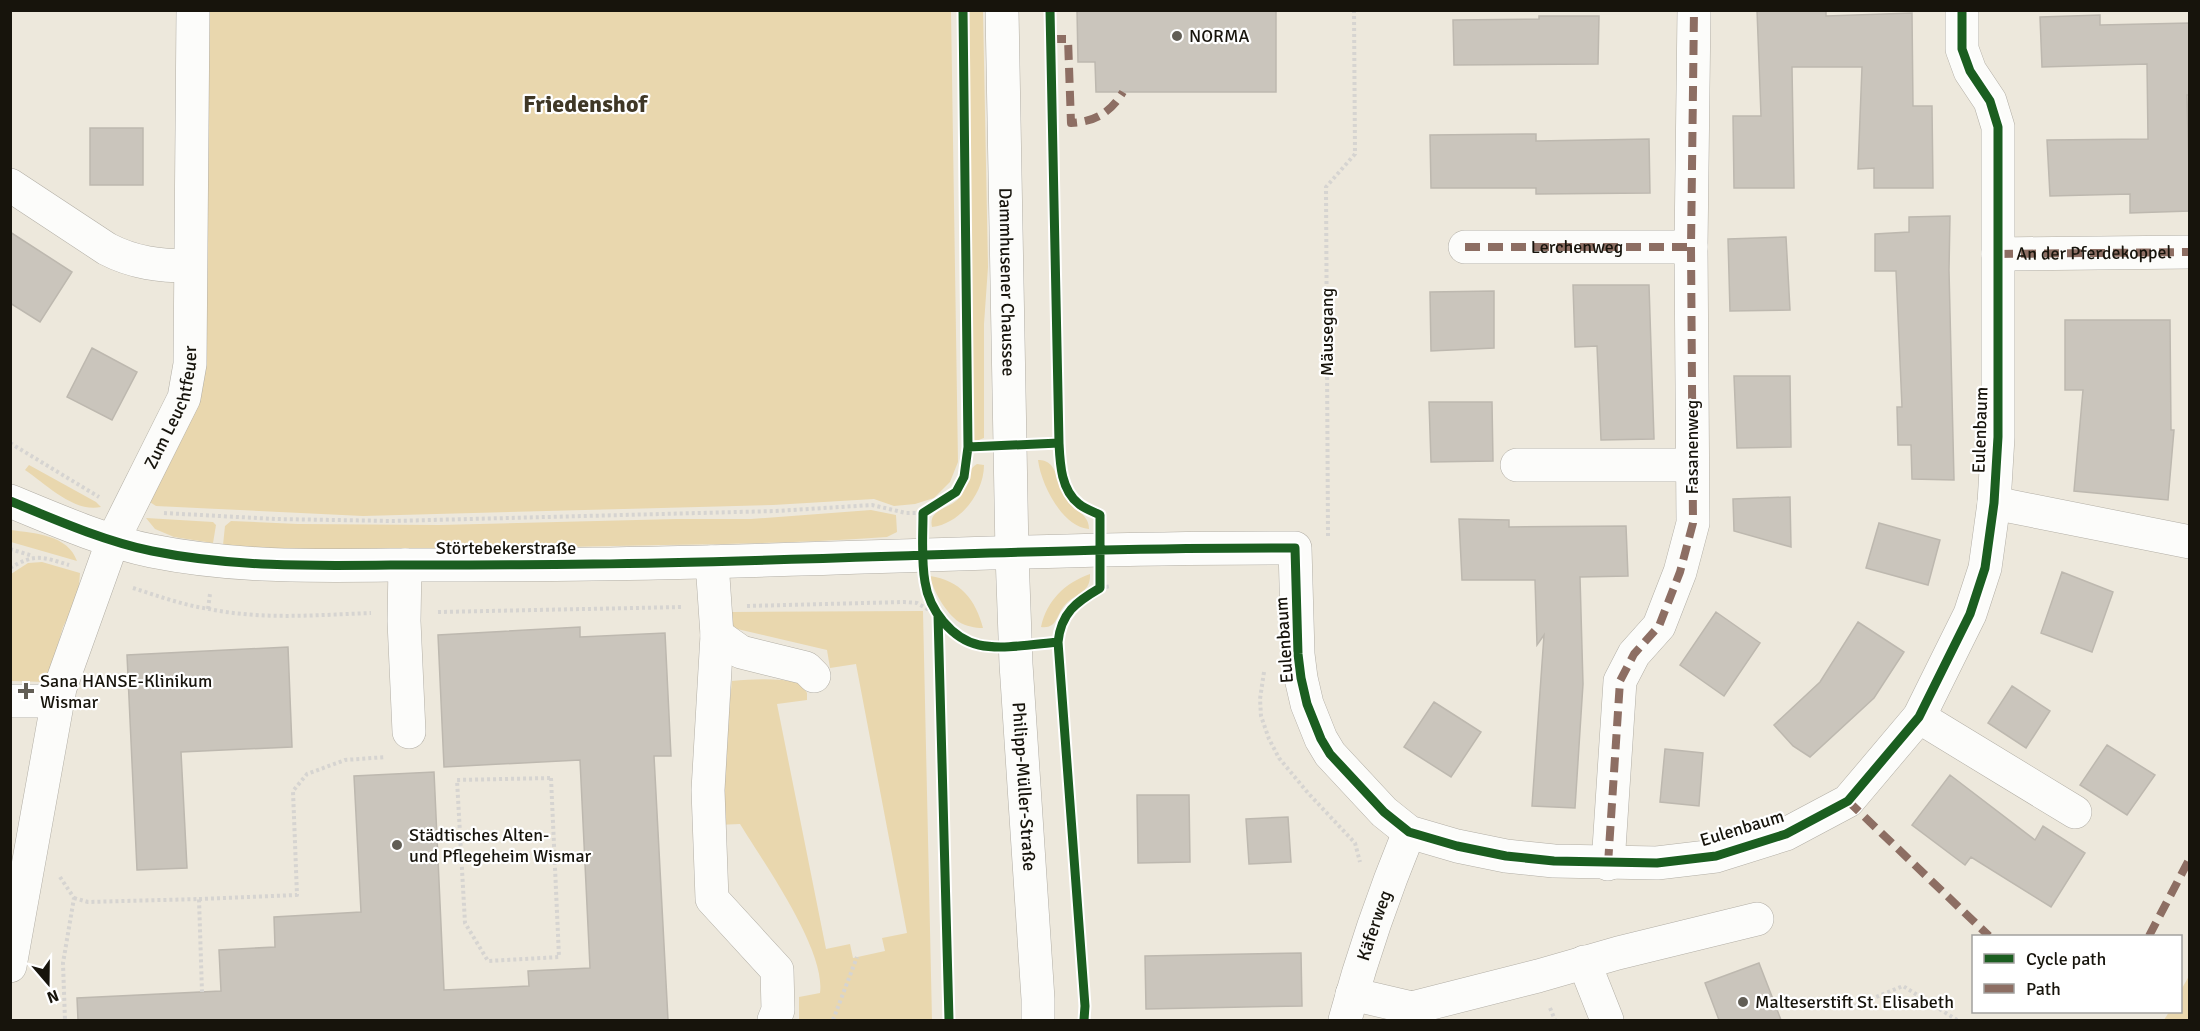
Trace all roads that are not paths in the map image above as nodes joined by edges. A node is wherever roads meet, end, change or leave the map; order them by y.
1 (193, 10) edge
2 (1002, 10) edge
3 (1694, 10) edge
4 (1962, 10) edge
5 (10, 185) edge
6 (1691, 246) junction
7 (1465, 247) dead end
8 (2190, 252) edge
9 (1998, 254) junction
10 (190, 266) junction
11 (1517, 465) dead end
12 (1692, 465) junction
13 (10, 501) edge
14 (1994, 503) junction
15 (113, 540) junction
16 (2190, 542) edge
17 (1012, 554) junction
18 (712, 562) junction
19 (405, 565) junction
20 (716, 621) junction
21 (814, 676) dead end
22 (10, 701) edge
23 (58, 701) junction
24 (1919, 717) junction
25 (409, 732) road end
26 (2074, 812) dead end
27 (1409, 832) junction
28 (22, 835) edge
29 (1608, 864) junction
30 (1757, 919) dead end
31 (1584, 962) junction
32 (10, 966) edge
33 (1348, 1007) edge
34 (774, 1020) edge
35 (1038, 1020) edge
36 (1607, 1020) edge

1 - 10 street, Zum Leuchtfeuer
2 - 17 street, Dammhusener Chaussee
3 - 6 street, Fasanenweg
4 - 9 street, Eulenbaum
5 - 10 street
6 - 7 street, Lerchenweg
6 - 12 street, Fasanenweg
8 - 9 street, An der Pferdekoppel
9 - 14 street, Eulenbaum
10 - 15 street, Zum Leuchtfeuer
11 - 12 street
12 - 29 street, Fasanenweg
13 - 15 street, Störtebekerstraße
14 - 16 street
14 - 24 street, Eulenbaum
15 - 19 street, Störtebekerstraße
15 - 23 street, Zum Leuchtfeuer
17 - 18 street, Störtebekerstraße
17 - 27 street, Eulenbaum
17 - 35 street, Philipp-Müller-Straße
18 - 19 street, Störtebekerstraße
18 - 20 street
19 - 25 street
20 - 21 street
20 - 34 street
22 - 23 street
23 - 28 street, Zum Leuchtfeuer
24 - 26 street
24 - 29 street, Eulenbaum
27 - 29 street, Eulenbaum
27 - 33 street, Käferweg
28 - 32 street, Zum Leuchtfeuer
30 - 31 street
31 - 33 street
31 - 36 street

